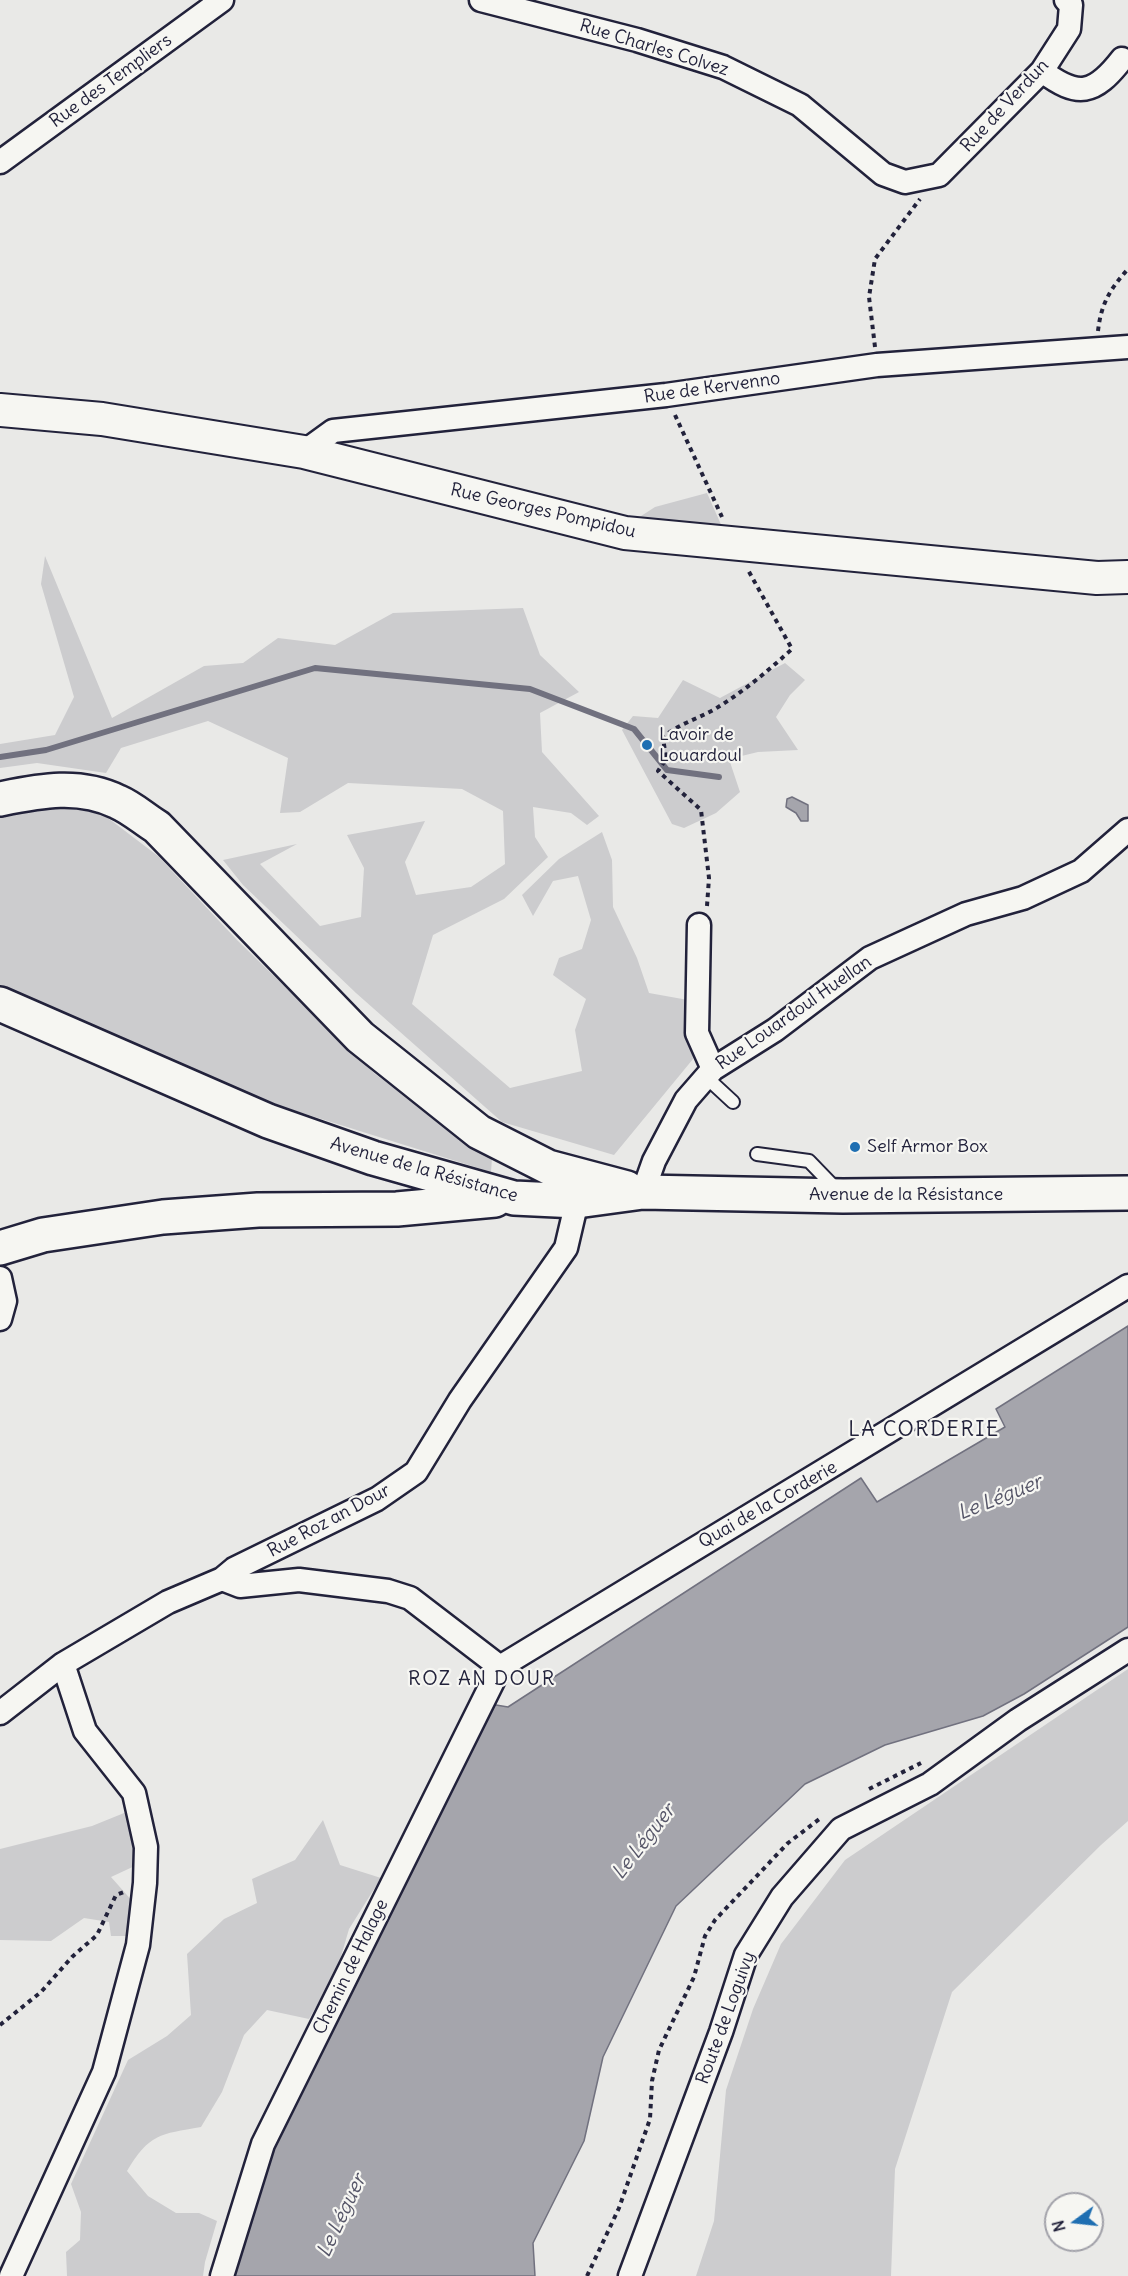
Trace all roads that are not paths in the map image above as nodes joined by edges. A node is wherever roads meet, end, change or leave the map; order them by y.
1 (222, 0) edge
2 (481, 0) edge
3 (1066, 0) edge
4 (1122, 59) dead end
5 (1042, 71) junction
6 (0, 162) edge
7 (939, 175) joint
8 (1128, 347) edge
9 (0, 410) edge
10 (304, 452) junction
11 (1128, 577) edge
12 (0, 799) edge
13 (1128, 830) edge
14 (699, 925) road end
15 (0, 1004) edge
16 (710, 1073) junction
17 (733, 1102) dead end
18 (757, 1154) dead end
19 (643, 1192) junction
20 (1128, 1193) edge
21 (843, 1196) junction
22 (514, 1198) junction
23 (577, 1201) junction
24 (0, 1248) edge
25 (0, 1278) edge
26 (1128, 1286) edge
27 (0, 1319) edge
28 (222, 1579) junction
29 (1128, 1650) edge
30 (63, 1664) junction
31 (500, 1667) junction
32 (0, 1713) edge
33 (11, 2276) edge
34 (222, 2276) edge
35 (630, 2276) edge

1 - 6 street, Rue des Templiers
2 - 7 street, Rue Charles Colvez
3 - 5 street, Rue de Verdun
4 - 5 street
5 - 7 street, Rue de Verdun
8 - 10 street, Rue de Kervenno
9 - 10 main road, Rue Georges Pompidou
10 - 11 main road, Rue Georges Pompidou
12 - 19 main road
13 - 16 street, Rue Louardoul Huellan
14 - 16 street
15 - 22 main road, Avenue de la Résistance
16 - 17 lane
16 - 19 street, Rue Louardoul Huellan
18 - 21 lane
19 - 21 main road, Avenue de la Résistance
19 - 23 main road, Avenue de la Résistance
20 - 21 main road, Avenue de la Résistance
22 - 23 main road, Avenue de la Résistance
22 - 24 main road
23 - 28 street, Rue Roz an Dour
25 - 27 street
26 - 31 street, Quai de la Corderie
28 - 30 street, Rue Roz an Dour
28 - 31 street
29 - 35 street, Route de Loguivy
30 - 32 street, Rue Roz an Dour
30 - 33 street
31 - 34 street, Chemin de Halage

